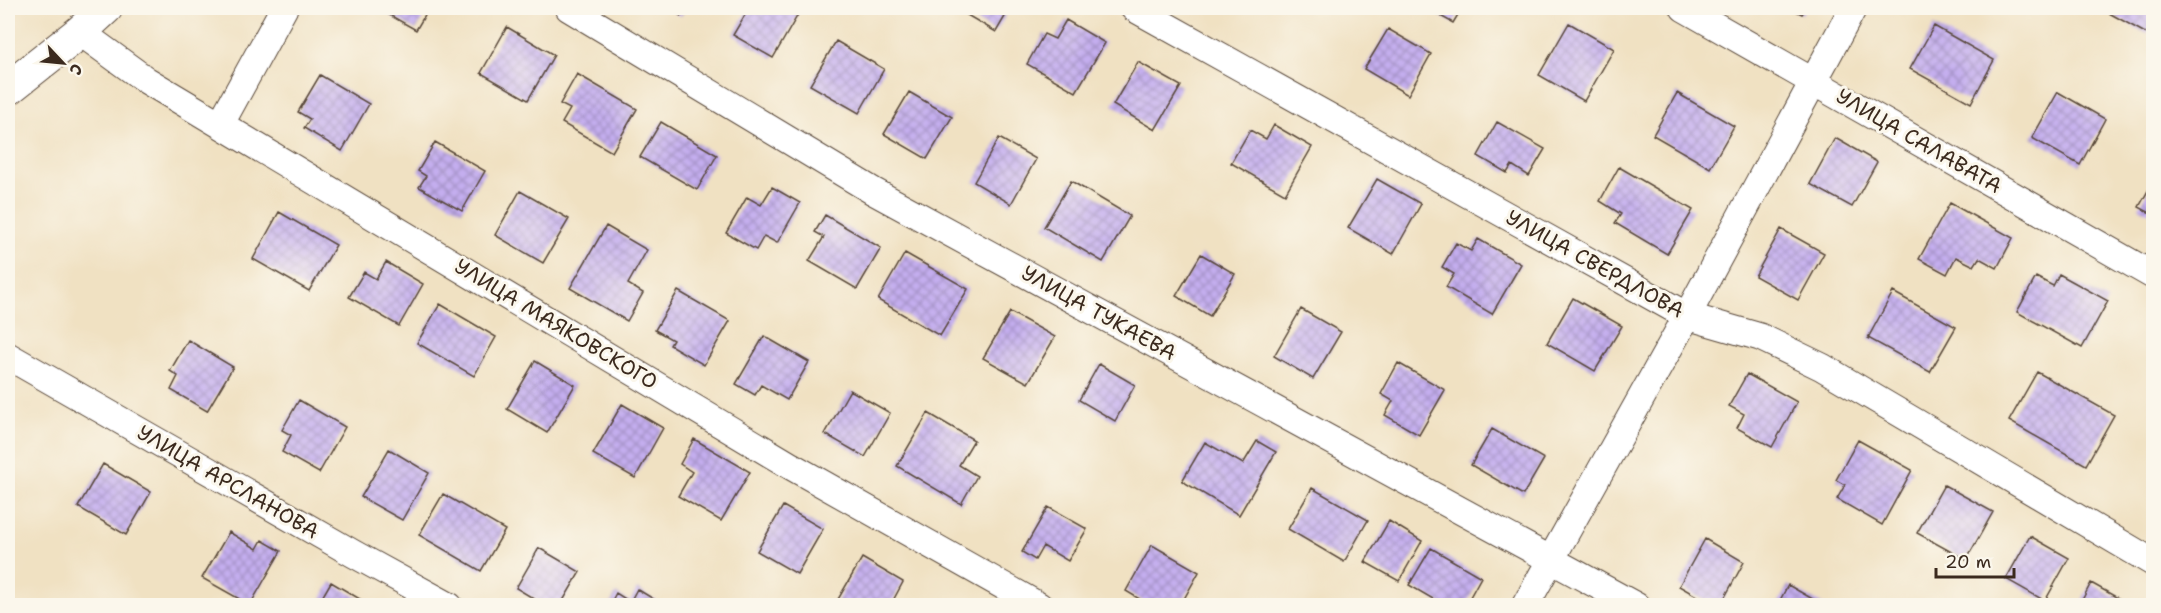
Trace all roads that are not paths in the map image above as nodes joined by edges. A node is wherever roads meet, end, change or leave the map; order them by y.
1 (106, 8) edge
2 (284, 8) edge
3 (568, 8) edge
4 (1134, 8) edge
5 (1683, 8) edge
6 (1852, 8) edge
7 (80, 32) junction
8 (1815, 80) junction
9 (8, 89) edge
10 (221, 123) junction
11 (2154, 276) edge
12 (1687, 316) junction
13 (8, 356) edge
14 (1550, 559) junction
15 (2154, 564) edge
16 (449, 606) edge
17 (1039, 606) edge
18 (1525, 606) edge
19 (1636, 606) edge

1 - 7 street
2 - 10 street
3 - 14 street, УЛИЦА ТУКАЕВА
4 - 12 street, УЛИЦА СВЕРДЛОВА
5 - 8 street, УЛИЦА САЛАВАТА
6 - 8 street
7 - 9 street
7 - 10 street, УЛИЦА МАЯКОВСКОГО
8 - 11 street, УЛИЦА САЛАВАТА
8 - 12 street
10 - 17 street, УЛИЦА МАЯКОВСКОГО
12 - 14 street
12 - 15 street, УЛИЦА СВЕРДЛОВА
13 - 16 street, УЛИЦА АРСЛАНОВА
14 - 18 street
14 - 19 street, УЛИЦА ТУКАЕВА

